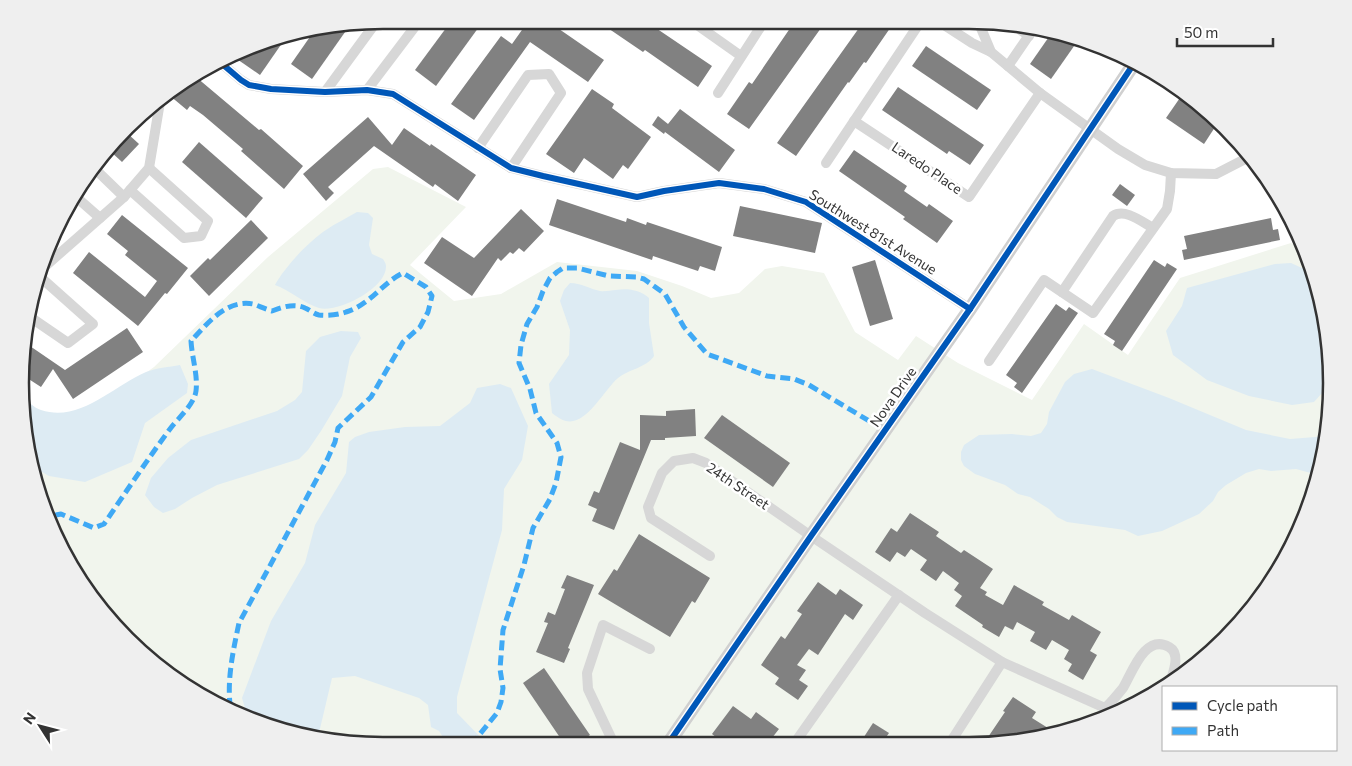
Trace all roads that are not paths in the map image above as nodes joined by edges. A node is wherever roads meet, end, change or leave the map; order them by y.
1 (413, 29) edge
2 (703, 29) edge
3 (759, 29) edge
4 (916, 29) edge
5 (950, 29) edge
6 (371, 30) edge
7 (982, 30) edge
8 (1029, 34) edge
9 (991, 52) junction
10 (741, 56) junction
11 (225, 66) edge
12 (1008, 66) junction
13 (1131, 68) edge
14 (367, 90) junction
15 (325, 92) junction
16 (718, 93) dead end
17 (1040, 93) junction
18 (160, 108) edge
19 (854, 121) junction
20 (1090, 128) junction
21 (478, 148) junction
22 (1244, 160) edge
23 (826, 163) dead end
24 (149, 168) junction
25 (511, 168) junction
26 (99, 172) edge
27 (1171, 173) junction
28 (127, 193) junction
29 (80, 200) edge
30 (100, 218) junction
31 (1153, 228) junction
32 (51, 261) edge
33 (44, 281) edge
34 (1062, 292) junction
35 (970, 310) junction
36 (35, 320) edge
37 (989, 362) dead end
38 (811, 536) junction
39 (710, 556) dead end
40 (899, 595) junction
41 (650, 649) dead end
42 (1002, 662) junction
43 (1173, 673) edge
44 (1110, 708) edge
45 (1105, 710) edge
46 (611, 737) edge
47 (673, 737) edge
48 (799, 737) edge
49 (954, 737) edge

1 - 14 street
2 - 10 street
3 - 10 street
4 - 19 street
5 - 9 street
6 - 15 street
7 - 9 street
8 - 12 street
9 - 12 street
10 - 16 street
11 - 15 street, Southwest 81st Avenue
12 - 17 street
13 - 20 street, Nova Drive
14 - 15 street, Southwest 81st Avenue
14 - 21 street, Southwest 81st Avenue
17 - 19 street, Laredo Place
17 - 20 street
18 - 24 street
19 - 23 street
20 - 27 street
20 - 35 street, Nova Drive
21 - 25 street, Southwest 81st Avenue
21 - 25 street
22 - 27 street
24 - 28 street
24 - 28 street
25 - 35 street, Southwest 81st Avenue
26 - 28 street
27 - 31 street
28 - 30 street
29 - 30 street
30 - 32 street
31 - 34 street
31 - 34 street
33 - 36 street
34 - 37 street
35 - 38 street, Nova Drive
38 - 39 street, 24th Street
38 - 40 street
38 - 47 street, Nova Drive
40 - 42 street
40 - 48 street
41 - 46 street
42 - 45 street
42 - 49 street
43 - 44 street

